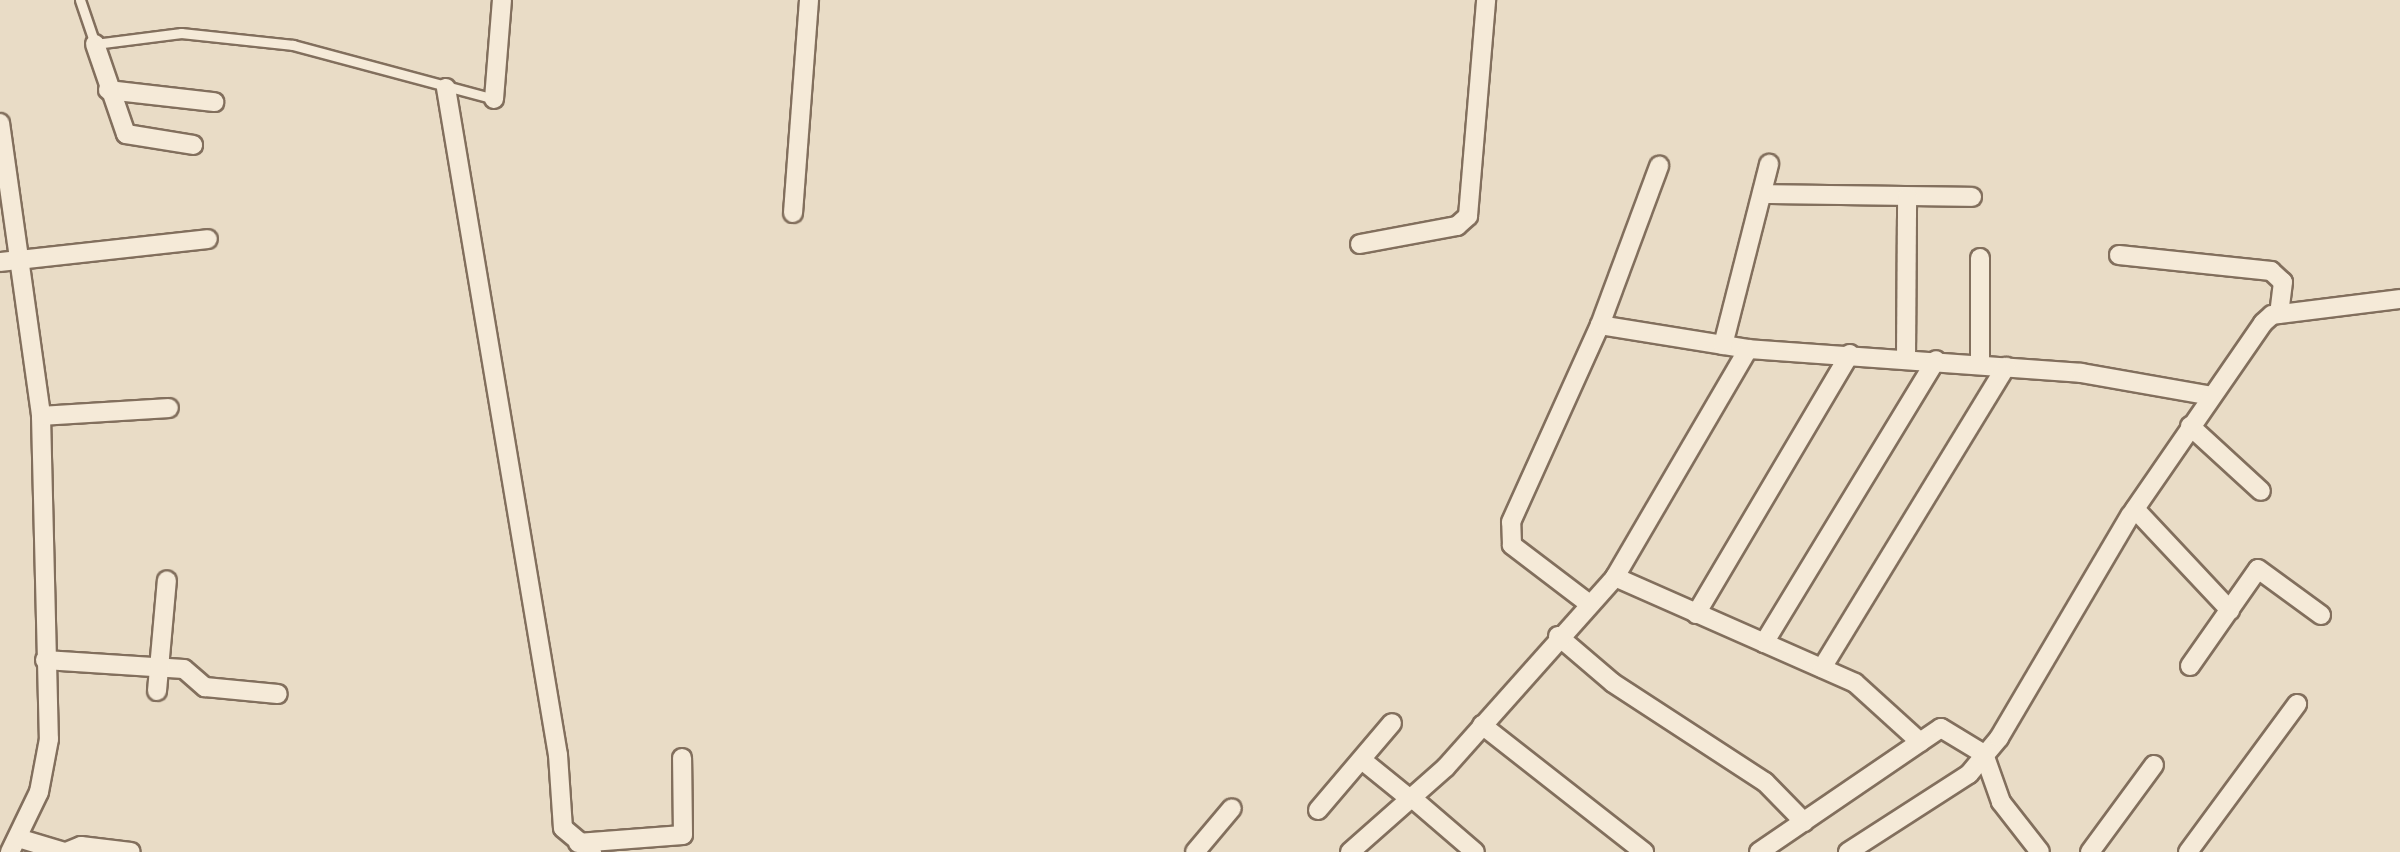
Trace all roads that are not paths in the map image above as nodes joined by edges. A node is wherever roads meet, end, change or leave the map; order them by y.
1 (80, 0) edge
2 (502, 0) edge
3 (809, 0) edge
4 (1486, 0) edge
5 (95, 44) junction
6 (446, 88) junction
7 (108, 90) junction
8 (494, 99) joint
9 (214, 102) dead end
10 (0, 123) edge
11 (193, 145) dead end
12 (1769, 164) dead end
13 (1659, 166) dead end
14 (1762, 194) junction
15 (1907, 197) junction
16 (1972, 197) dead end
17 (793, 213) dead end
18 (208, 239) dead end
19 (1360, 244) dead end
20 (2119, 255) dead end
21 (1980, 258) dead end
22 (22, 259) junction
23 (0, 262) edge
24 (2400, 299) edge
25 (2279, 314) junction
26 (1600, 325) junction
27 (1723, 345) junction
28 (1748, 349) junction
29 (1850, 354) junction
30 (1906, 357) junction
31 (1936, 360) junction
32 (1980, 364) junction
33 (2006, 367) junction
34 (2211, 396) junction
35 (169, 408) dead end
36 (41, 416) junction
37 (2190, 426) junction
38 (2261, 491) dead end
39 (2135, 509) junction
40 (1615, 577) junction
41 (167, 580) dead end
42 (1588, 603) junction
43 (2230, 610) junction
44 (1696, 614) junction
45 (2321, 615) dead end
46 (1558, 636) junction
47 (1764, 643) junction
48 (45, 660) junction
49 (156, 666) junction
50 (2190, 666) dead end
51 (1822, 668) junction
52 (157, 691) dead end
53 (278, 694) dead end
54 (2297, 704) dead end
55 (1392, 723) dead end
56 (1482, 725) junction
57 (1920, 742) junction
58 (1984, 754) junction
59 (682, 758) dead end
60 (1362, 760) junction
61 (2154, 765) dead end
62 (1410, 798) junction
63 (1232, 808) dead end
64 (1318, 810) dead end
65 (1804, 822) junction
66 (8, 848) edge
67 (585, 848) edge
68 (2029, 848) edge
69 (65, 852) edge
70 (131, 852) edge
71 (1195, 852) edge
72 (1350, 852) edge
73 (1475, 852) edge
74 (1644, 852) edge
75 (1759, 852) edge
76 (1848, 852) edge
77 (2090, 852) edge
78 (2188, 852) edge

1 - 5 lane
2 - 8 street
3 - 17 street
4 - 19 street
5 - 6 lane
5 - 7 street
6 - 8 lane
6 - 67 street
7 - 9 street
7 - 11 street
10 - 22 street
12 - 14 street
13 - 26 street
14 - 15 street
14 - 27 street
15 - 16 street
15 - 30 street
18 - 22 street
20 - 25 street
21 - 32 street
22 - 23 street
22 - 36 street
24 - 25 street
25 - 34 street
26 - 27 street
26 - 42 street
27 - 28 street
28 - 29 street
28 - 40 street
29 - 30 street
29 - 44 street
30 - 31 street
31 - 32 street
31 - 47 street
32 - 33 street
33 - 34 street
33 - 51 street
34 - 37 street
35 - 36 street
36 - 48 street
37 - 38 street
37 - 39 street
39 - 43 street
39 - 58 street
40 - 42 street
40 - 44 street
41 - 49 street
42 - 46 street
43 - 45 street
43 - 50 street
44 - 47 street
46 - 56 street
46 - 65 street
47 - 51 street
48 - 49 street
48 - 66 street
49 - 52 street
49 - 53 street
51 - 57 street
54 - 78 street
55 - 60 street
56 - 62 street
56 - 74 street
57 - 58 street
57 - 65 street
58 - 68 street
58 - 76 street
59 - 67 street
60 - 62 street
60 - 64 street
61 - 77 street
62 - 72 street
62 - 73 street
63 - 71 street
65 - 75 street
66 - 69 street
69 - 70 street

